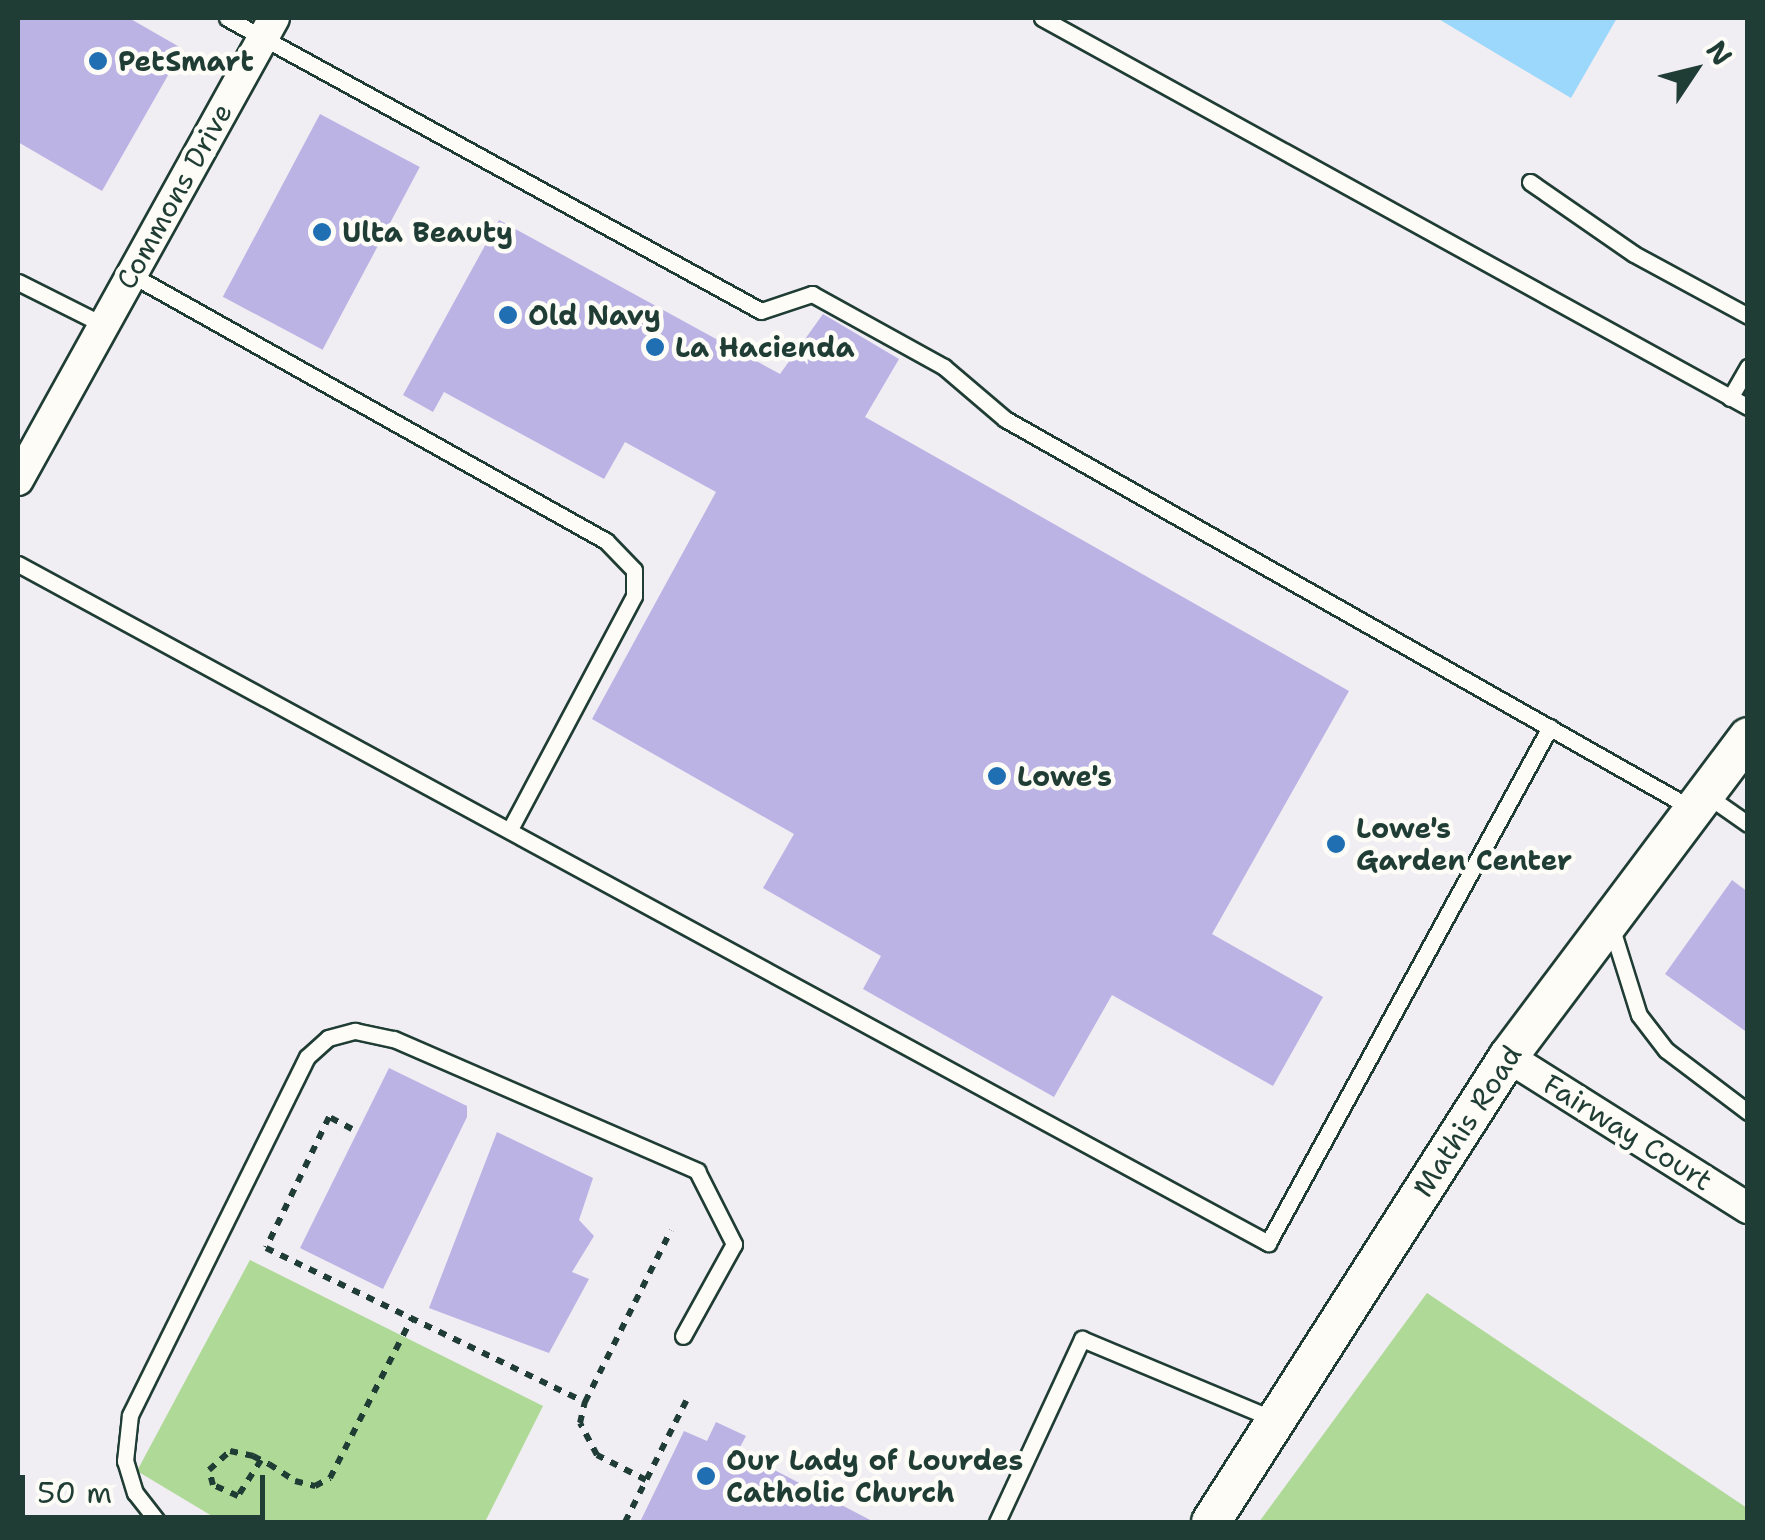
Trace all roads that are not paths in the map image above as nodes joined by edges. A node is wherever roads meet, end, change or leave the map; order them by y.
1 (227, 18) edge
2 (1042, 18) edge
3 (268, 28) edge
4 (1530, 182) dead end
5 (130, 274) junction
6 (18, 282) edge
7 (1748, 316) edge
8 (102, 324) junction
9 (1748, 367) edge
10 (1730, 398) junction
11 (1748, 407) edge
12 (18, 480) edge
13 (18, 564) edge
14 (1550, 727) junction
15 (1748, 737) edge
16 (1699, 802) junction
17 (1748, 824) edge
18 (510, 829) junction
19 (1610, 920) junction
20 (1508, 1057) junction
21 (1748, 1112) edge
22 (1748, 1208) edge
23 (683, 1336) dead end
24 (1276, 1420) junction
25 (158, 1522) edge
26 (996, 1522) edge
27 (1211, 1522) edge

1 - 3 lane
2 - 10 lane
3 - 5 street, Commons Drive
3 - 14 lane
4 - 7 lane
5 - 8 street, Commons Drive
5 - 18 lane
6 - 8 lane
8 - 12 street, Commons Drive
9 - 10 lane
10 - 11 lane
13 - 18 lane
14 - 16 lane
14 - 18 lane
15 - 16 street, Mathis Road
16 - 17 lane
16 - 19 street, Mathis Road
19 - 20 street, Mathis Road
19 - 21 lane
20 - 22 street, Fairway Court
20 - 24 street, Mathis Road
23 - 25 lane
24 - 26 lane
24 - 27 street, Mathis Road

